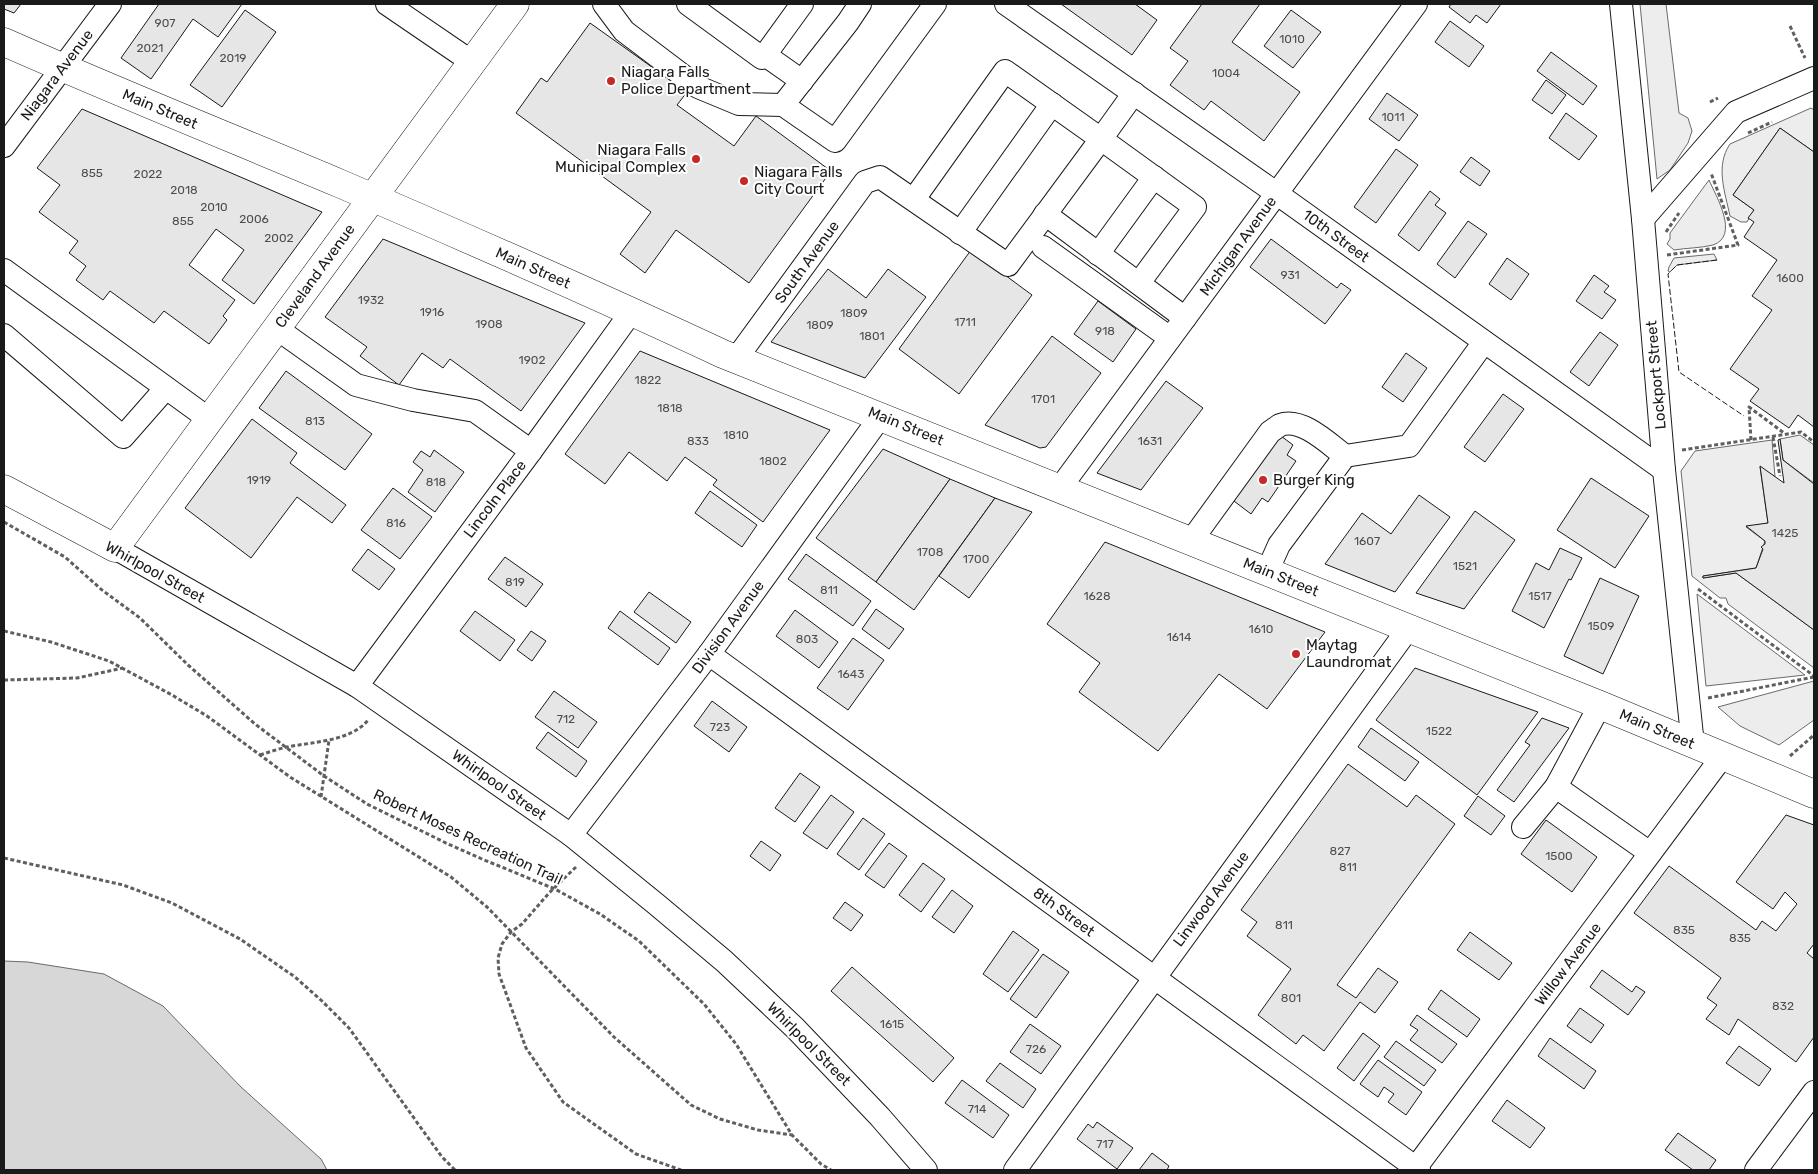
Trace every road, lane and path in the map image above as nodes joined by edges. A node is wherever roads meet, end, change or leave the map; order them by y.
1 (110, 4) edge
2 (387, 4) edge
3 (515, 4) edge
4 (604, 4) edge
5 (688, 4) edge
6 (802, 4) edge
7 (860, 4) edge
8 (935, 4) edge
9 (1006, 4) edge
10 (1416, 4) edge
11 (1621, 4) edge
12 (1790, 26) dead end
13 (4, 42) edge
14 (765, 55) junction
15 (472, 62) junction
16 (62, 68) junction
17 (1809, 68) edge
18 (802, 81) junction
19 (1134, 93) junction
20 (784, 104) junction
21 (1052, 104) junction
22 (1779, 119) dead end
23 (1743, 135) dead end
24 (1101, 139) junction
25 (4, 146) edge
26 (1154, 176) junction
27 (1704, 176) dead end
28 (1276, 193) junction
29 (372, 198) junction
30 (914, 199) junction
31 (1682, 208) dead end
32 (1045, 214) junction
33 (1643, 219) junction
34 (960, 232) junction
35 (1666, 232) dead end
36 (1043, 246) dead end
37 (1098, 254) junction
38 (1664, 256) dead end
39 (4, 270) edge
40 (1139, 283) junction
41 (632, 311) junction
42 (1185, 318) junction
43 (276, 328) junction
44 (4, 335) edge
45 (1170, 338) junction
46 (1484, 342) junction
47 (736, 359) junction
48 (166, 388) junction
49 (881, 416) junction
50 (209, 419) junction
51 (1784, 433) dead end
52 (1773, 437) junction
53 (1751, 440) junction
54 (1814, 442) edge
55 (1677, 451) dead end
56 (530, 452) junction
57 (1345, 456) junction
58 (1664, 470) junction
59 (1780, 476) dead end
60 (1060, 488) junction
61 (4, 489) edge
62 (4, 522) edge
63 (1191, 541) junction
64 (114, 548) junction
65 (1267, 572) junction
66 (1696, 588) dead end
67 (1408, 629) junction
68 (4, 631) edge
69 (709, 654) junction
70 (124, 668) junction
71 (1814, 676) edge
72 (4, 680) edge
73 (356, 686) junction
74 (1703, 699) dead end
75 (1600, 705) junction
76 (372, 715) dead end
77 (1814, 735) edge
78 (329, 740) junction
79 (1693, 745) junction
80 (285, 748) junction
81 (260, 755) junction
82 (1790, 756) dead end
83 (1722, 757) junction
84 (324, 776) junction
85 (1556, 787) junction
86 (1814, 794) edge
87 (321, 797) junction
88 (1523, 827) dead end
89 (571, 835) junction
90 (1650, 853) junction
91 (4, 858) edge
92 (580, 862) dead end
93 (555, 889) junction
94 (510, 932) junction
95 (1154, 978) junction
96 (1813, 1095) edge
97 (792, 1135) junction
98 (821, 1164) junction
99 (455, 1170) edge
100 (681, 1170) edge
101 (822, 1170) edge
102 (831, 1170) edge
103 (926, 1170) edge
104 (1015, 1170) edge
105 (1416, 1170) edge
106 (1756, 1170) edge

1 - 16 street, Niagara Avenue
2 - 15 street
3 - 15 main road, Cleveland Avenue
4 - 20 street
5 - 14 street
6 - 14 street
7 - 18 street
8 - 20 street
9 - 19 street, 10th Street
10 - 28 street, Michigan Avenue
11 - 33 street, Lockport Street
12 - 17 path
13 - 16 main road, Main Street
14 - 18 street
15 - 29 main road, Cleveland Avenue
16 - 25 street, Niagara Avenue
16 - 29 main road, Main Street
17 - 33 street
18 - 20 street
19 - 24 street
19 - 28 street, 10th Street
21 - 24 street
21 - 30 street
21 - 34 street
22 - 23 path
24 - 26 street
24 - 32 street
26 - 37 street
26 - 40 street
27 - 38 path
28 - 42 street, Michigan Avenue
28 - 46 street, 10th Street
29 - 41 main road, Main Street
29 - 43 main road, Cleveland Avenue
30 - 34 street, South Avenue
30 - 47 street, South Avenue
31 - 35 path
32 - 34 street, South Avenue
32 - 37 street
33 - 58 street, Lockport Street
36 - 45 street
37 - 40 street
39 - 48 street
40 - 42 street
41 - 47 main road, Main Street
41 - 56 street, Lincoln Place
42 - 45 street, Michigan Avenue
43 - 50 main road, Cleveland Avenue
43 - 56 street
44 - 48 street
45 - 60 street, Michigan Avenue
46 - 57 street
46 - 58 street, 10th Street
47 - 49 main road, Main Street
48 - 50 street
49 - 60 main road, Main Street
49 - 69 street, Division Avenue
50 - 64 main road, Cleveland Avenue
51 - 53 path
52 - 53 path
52 - 54 path
52 - 59 path
53 - 55 path
56 - 73 street, Lincoln Place
57 - 63 street
57 - 65 street
58 - 79 street, Lockport Street
60 - 63 main road, Main Street
61 - 64 main road, Whirlpool Street
62 - 80 path, Robert Moses Recreation Trail
63 - 65 main road, Main Street
64 - 73 street, Whirlpool Street
65 - 67 main road, Main Street
66 - 71 path
67 - 75 main road, Main Street
67 - 95 street, Linwood Avenue
68 - 70 path, Robert Moses Recreation Trail
69 - 89 street, Division Avenue
69 - 95 street, 8th Street
70 - 72 path
70 - 81 path, Robert Moses Recreation Trail
71 - 74 path
73 - 89 street, Whirlpool Street
75 - 79 main road, Main Street
75 - 85 street
76 - 78 path
77 - 82 path
78 - 80 path
78 - 84 path
79 - 83 main road, Main Street
80 - 81 path
80 - 84 path, Robert Moses Recreation Trail
81 - 87 path, Robert Moses Recreation Trail
83 - 86 main road, Main Street
83 - 90 street, Willow Avenue
84 - 87 path
84 - 93 path, Robert Moses Recreation Trail
85 - 88 street
85 - 90 street
87 - 94 path, Robert Moses Recreation Trail
89 - 103 street, Whirlpool Street
90 - 105 street, Willow Avenue
91 - 99 path
92 - 93 path
93 - 94 path
93 - 97 path, Robert Moses Recreation Trail
94 - 97 path, Robert Moses Recreation Trail
94 - 100 path
95 - 104 street, Linwood Avenue
95 - 105 street, 8th Street
96 - 106 street
97 - 98 path, Robert Moses Recreation Trail
98 - 101 path
98 - 102 path, Robert Moses Recreation Trail

